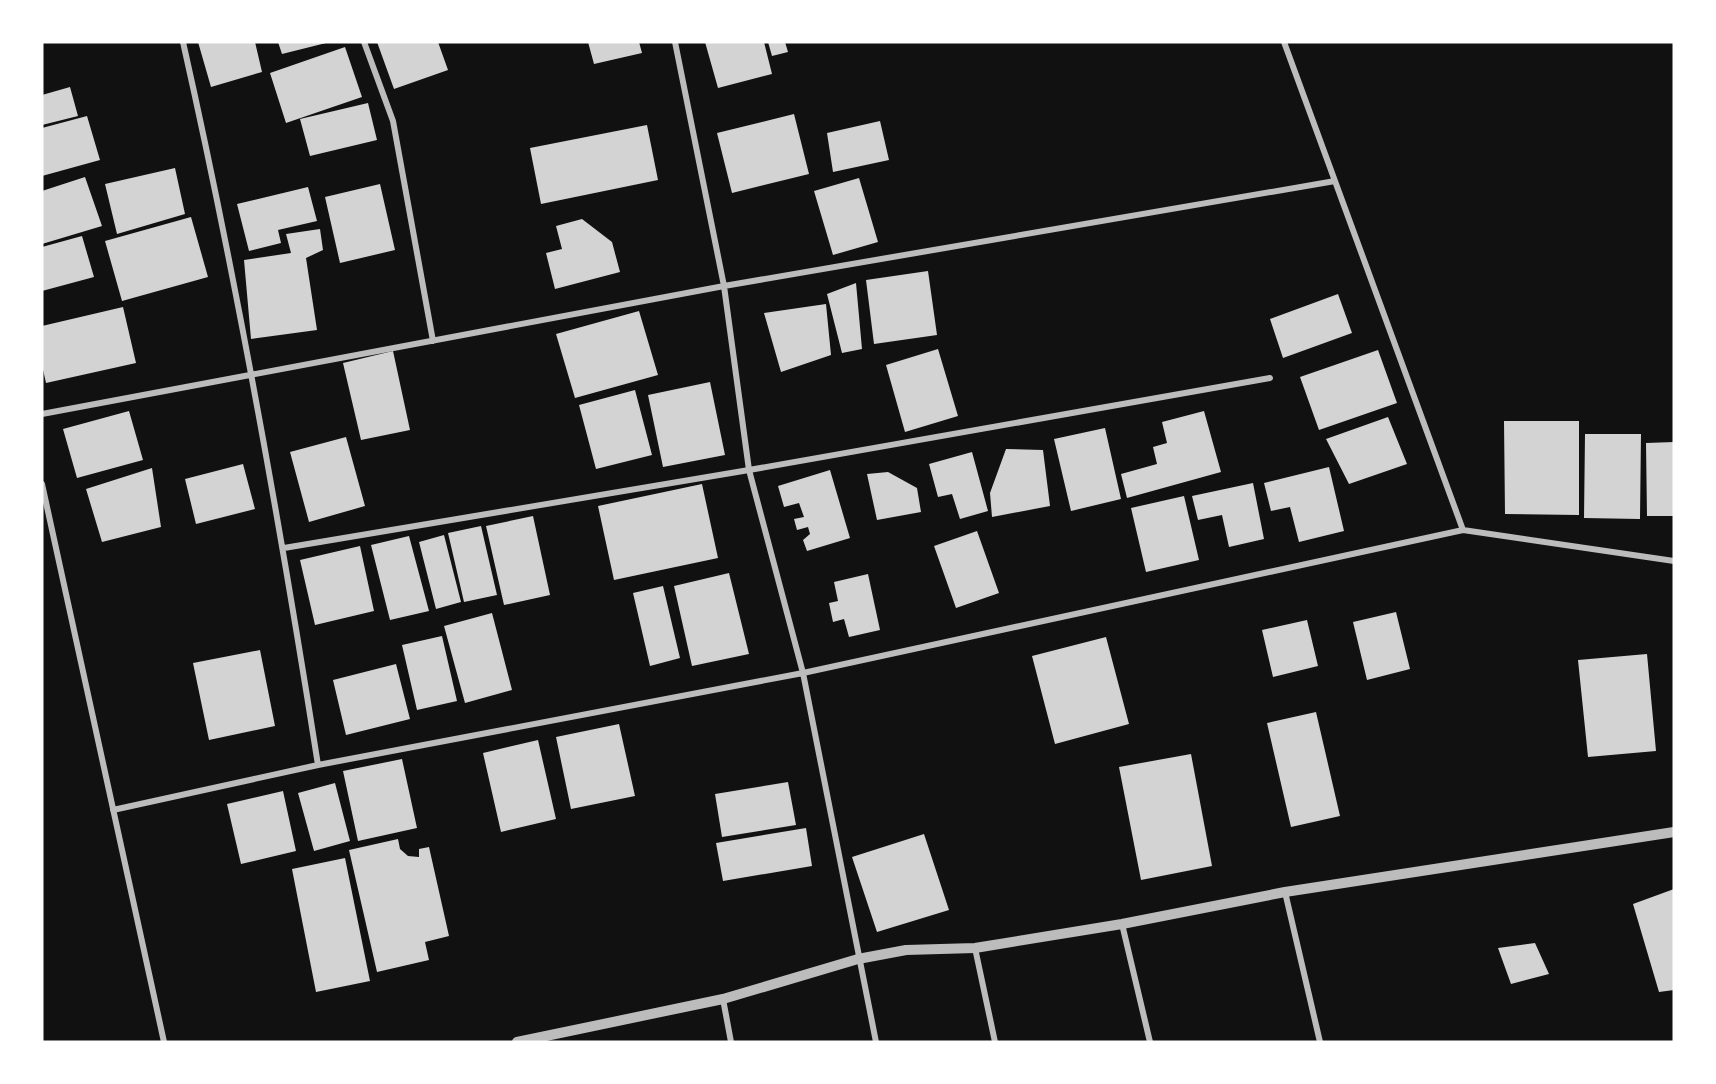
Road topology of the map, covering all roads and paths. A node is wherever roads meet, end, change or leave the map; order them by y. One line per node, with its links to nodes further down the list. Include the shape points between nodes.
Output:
1 (183, 42): 8 (street, via 224,221)
2 (364, 42): 7 (street, via 393,121)
3 (675, 42): 6 (street)
4 (1284, 42): 5 (street)
5 (1335, 181): 6 (street); 13 (street)
6 (724, 286): 7 (street); 11 (street)
7 (433, 340): 8 (street)
8 (252, 373): 10 (street); 14 (street)
9 (1270, 378): 11 (street)
10 (42, 414)
11 (749, 470): 14 (street); 16 (street)
12 (42, 485): 18 (street)
13 (1463, 530): 15 (street); 16 (street)
14 (284, 548): 17 (street)
15 (1674, 561)
16 (803, 674): 17 (street); 23 (street)
17 (318, 765): 18 (street)
18 (113, 810): 26 (street)
19 (1674, 832): 20 (street)
20 (1285, 892): 21 (street); 32 (street)
21 (1122, 924): 22 (street); 31 (street)
22 (975, 948): 23 (street, via 906,950); 30 (street)
23 (858, 958): 24 (street); 29 (street)
24 (723, 999): 25 (street); 28 (street)
25 (555, 1037): 27 (street)
26 (164, 1042)
27 (517, 1042)
28 (730, 1042)
29 (876, 1042)
30 (995, 1042)
31 (1150, 1042)
32 (1320, 1042)

